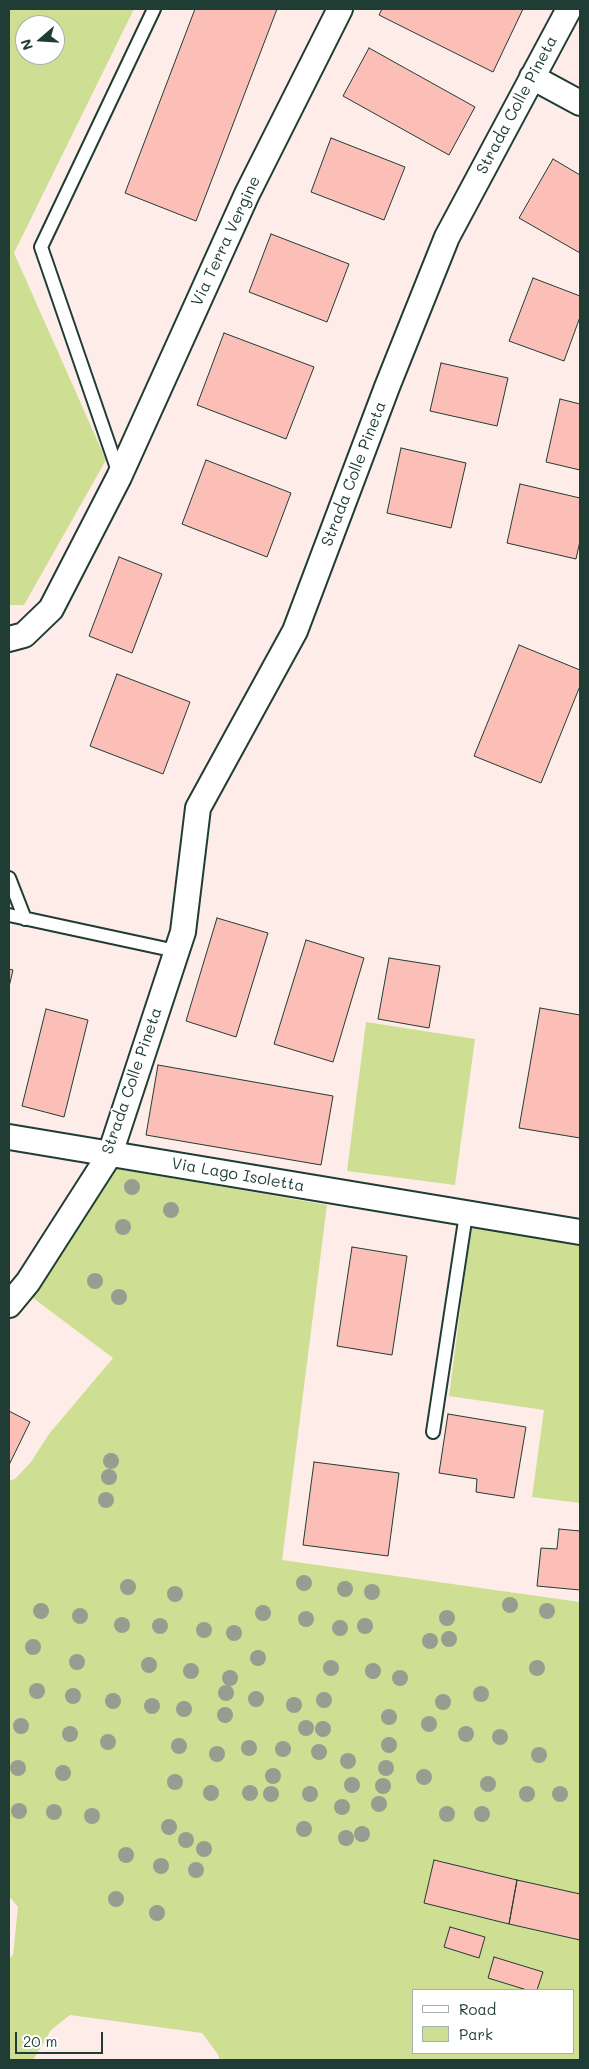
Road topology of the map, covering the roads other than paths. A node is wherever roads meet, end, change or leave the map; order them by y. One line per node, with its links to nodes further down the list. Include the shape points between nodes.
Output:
1 (154, 9): 6 (lane, via 41,247)
2 (340, 9): 6 (street, Via Terra Vergine, via 247,194)
3 (569, 9): 4 (street, Strada Colle Pineta)
4 (532, 77): 5 (street); 11 (street, Strada Colle Pineta, via 447,237 295,631 198,808 183,932)
5 (580, 103)
6 (119, 477): 7 (street, Via Terra Vergine, via 51,608 24,635)
7 (9, 639)
8 (9, 878): 10 (lane)
9 (9, 915): 10 (lane)
10 (25, 919): 11 (lane)
11 (176, 950): 13 (street, Strada Colle Pineta)
12 (9, 1138): 13 (street, Via Lago Isoletta)
13 (110, 1154): 14 (street, Via Lago Isoletta); 16 (street, Strada Colle Pineta, via 28,1282)
14 (466, 1214): 15 (street, Via Lago Isoletta); 17 (lane)
15 (580, 1232)
16 (9, 1305)
17 (433, 1432)

